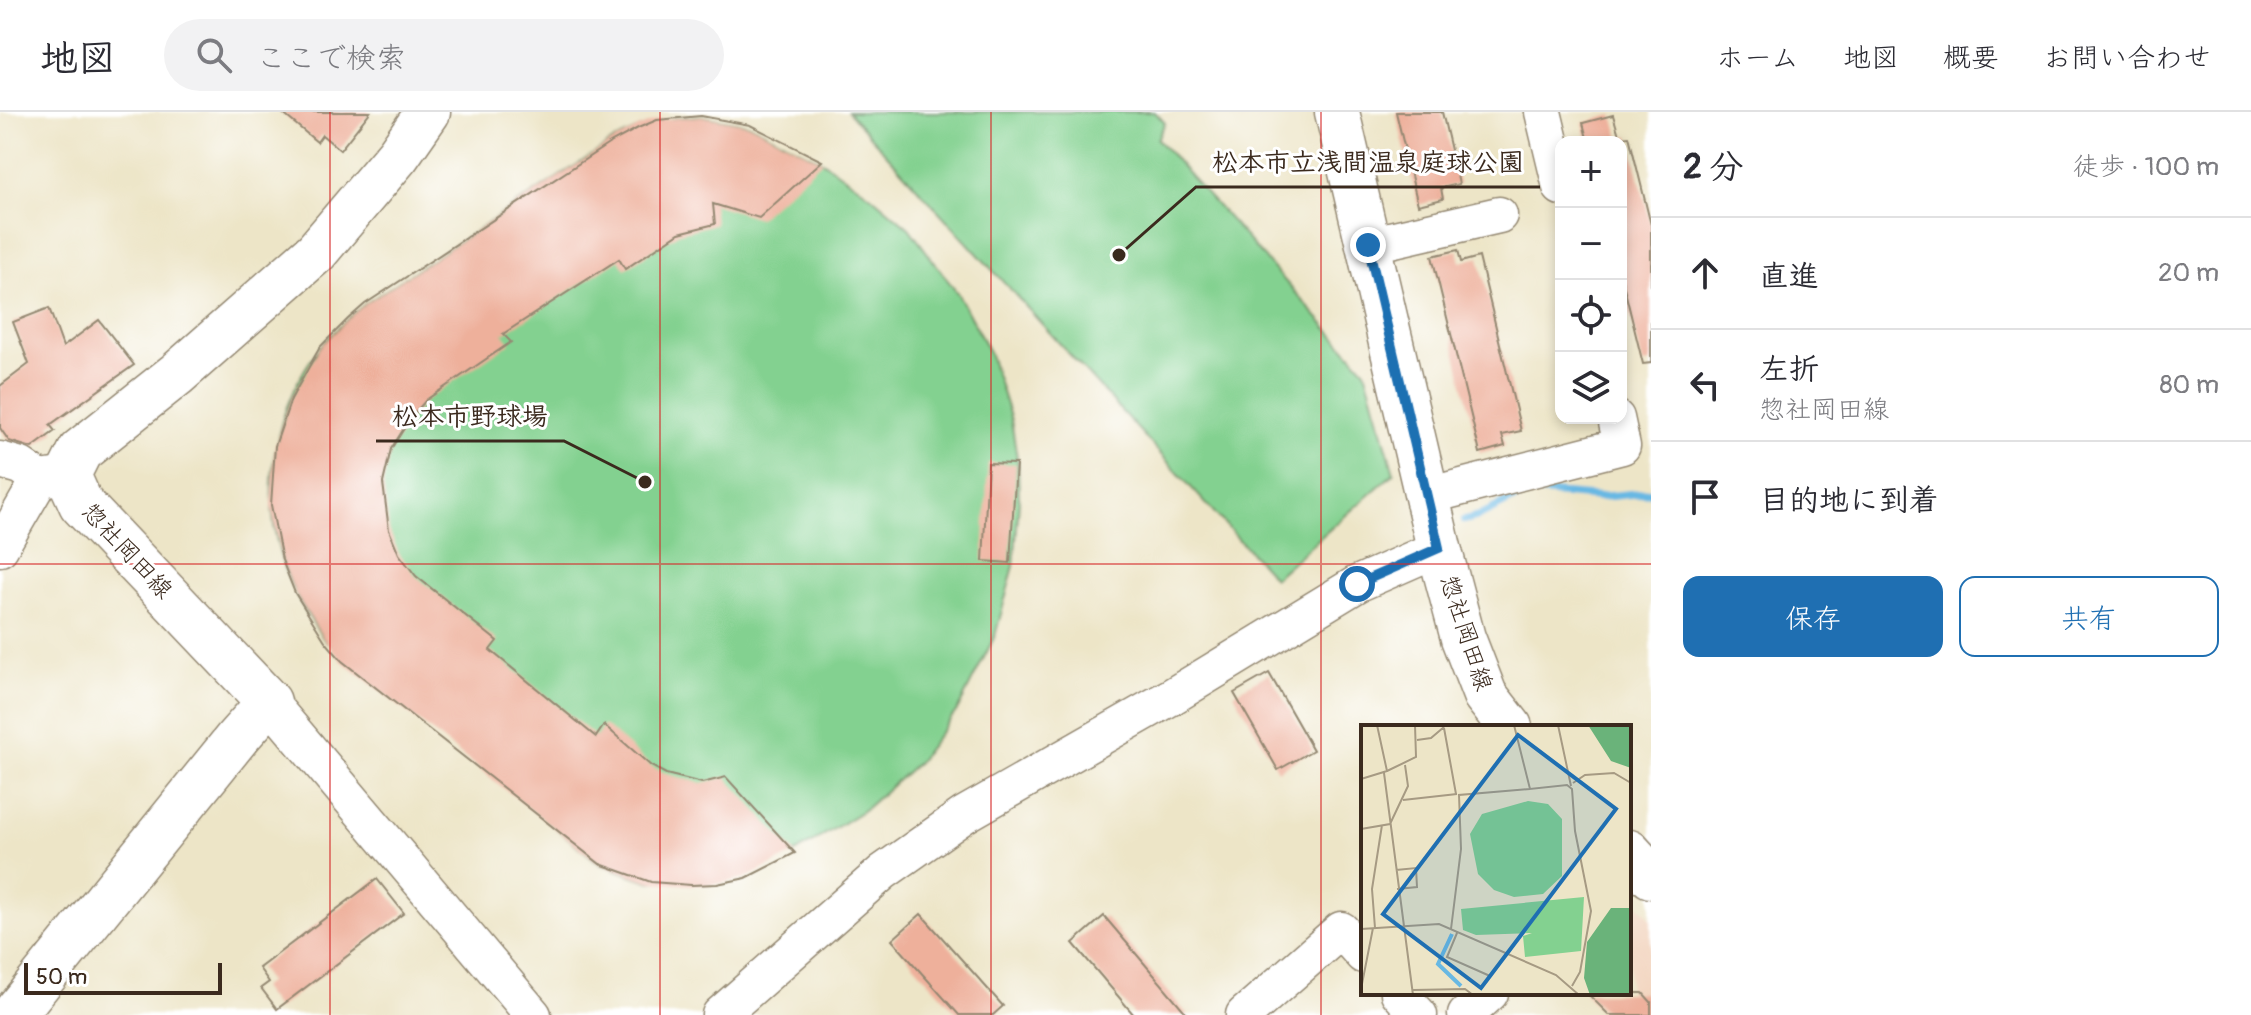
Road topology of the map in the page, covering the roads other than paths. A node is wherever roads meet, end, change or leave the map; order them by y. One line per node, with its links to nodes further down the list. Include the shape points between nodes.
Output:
1 (428, 112): 9 (main road, 惣社岡田線, via 316,252)
2 (1337, 112): 6 (main road, 惣社岡田線)
3 (1543, 112): 4 (street)
4 (1555, 162)
5 (1499, 215): 6 (street)
6 (1368, 245): 10 (main road, 惣社岡田線)
7 (1617, 424): 10 (street, via 1622,446)
8 (0, 460): 9 (street)
9 (54, 477): 11 (street); 13 (main road, 惣社岡田線)
10 (1427, 496): 12 (main road, 惣社岡田線)
11 (0, 548)
12 (1439, 548): 14 (main road, 惣社岡田線, via 1485,695); 20 (street, via 1357,584 964,815 883,872)
13 (269, 702): 18 (main road); 19 (street)
14 (1508, 725)
15 (1361, 953): 21 (street, via 1341,930)
16 (1401, 995): 22 (street)
17 (1488, 995): 23 (street)
18 (13, 1015)
19 (533, 1015)
20 (720, 1015)
21 (1244, 1015)
22 (1419, 1015)
23 (1466, 1015)

